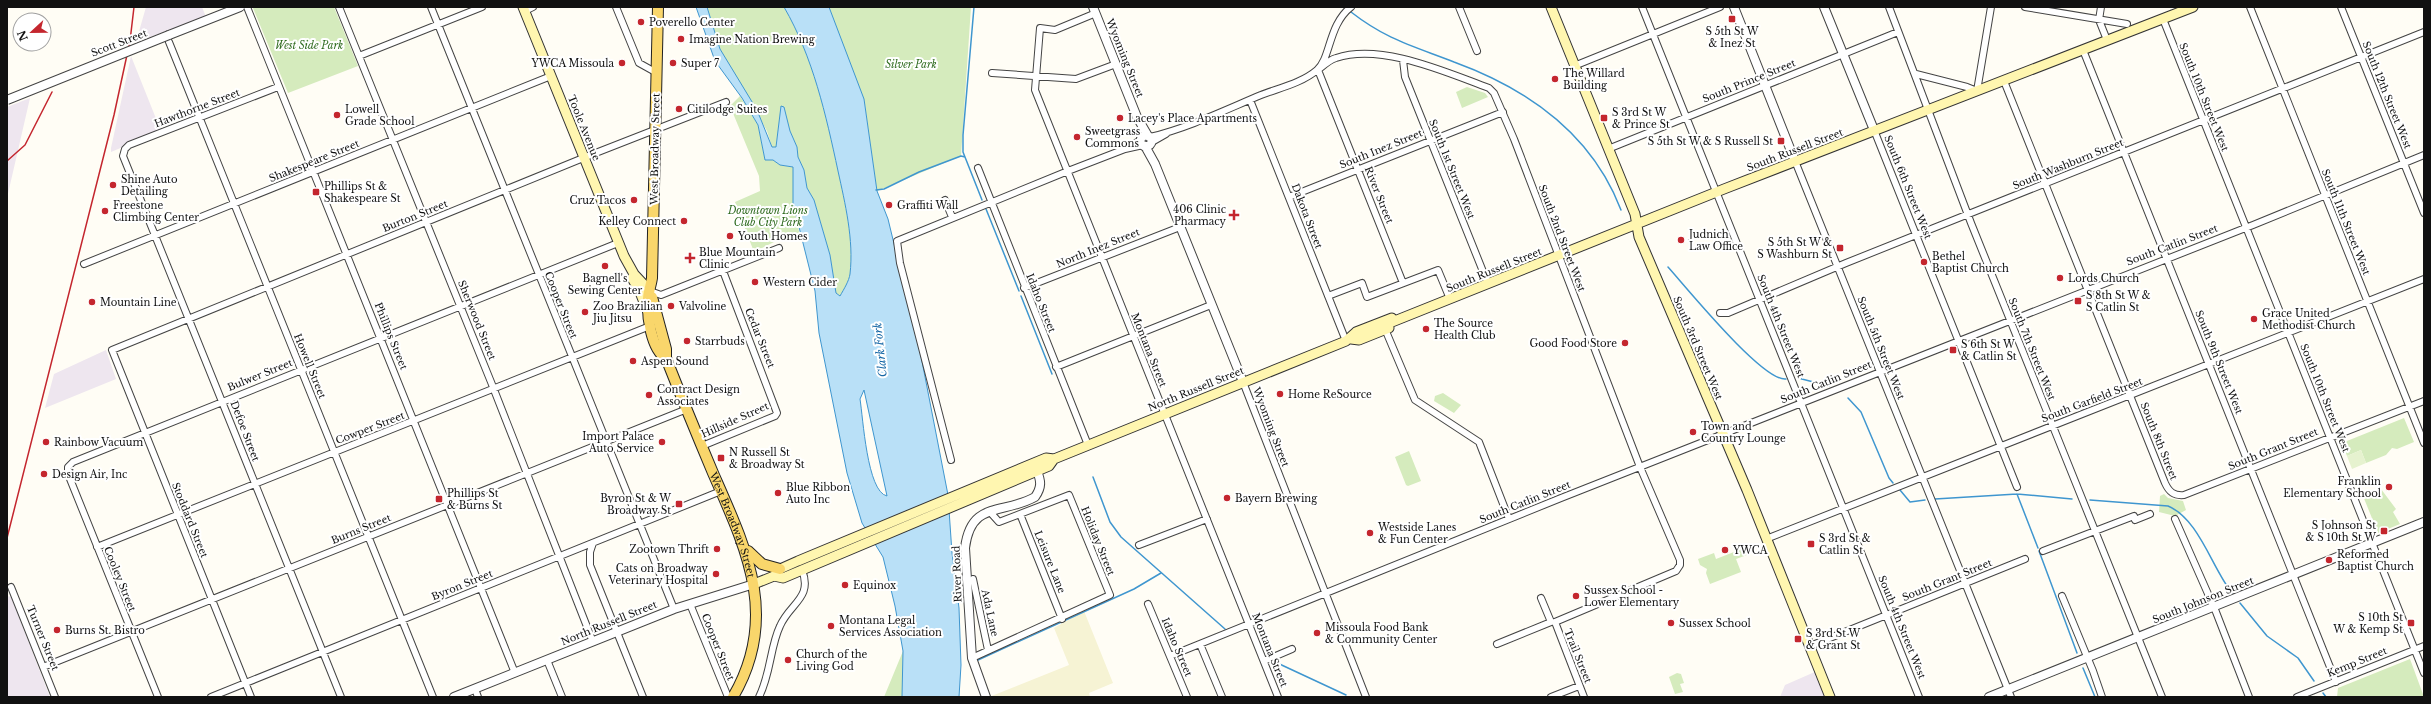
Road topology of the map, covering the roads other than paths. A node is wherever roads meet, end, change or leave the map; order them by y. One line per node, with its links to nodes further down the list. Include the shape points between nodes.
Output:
1 (240, 7): 31 (street, Scott Street)
2 (247, 7): 49 (street, Phillips Street)
3 (339, 7): 36 (street, Sherwood Street)
4 (431, 7): 26 (street, Cooper Street)
5 (482, 7): 26 (street)
6 (616, 7): 42 (street, via 639,63)
7 (658, 7): 42 (main road, West Broadway Street)
8 (1351, 7): 41 (street, via 1335,26)
9 (1459, 7): 34 (street)
10 (1551, 7): 40 (main road, South 3rd Street West)
11 (1642, 7): 30 (street, South 4th Street West)
12 (1720, 7): 30 (street)
13 (1734, 7): 48 (street, South 5th Street West)
14 (1824, 7): 35 (street, South 6th Street West)
15 (1889, 7): 28 (street, South 7th Street West)
16 (1991, 7): 51 (street)
17 (2025, 7): 25 (street)
18 (2101, 7): 25 (street)
19 (2193, 7): 24 (main road, South Russell Street)
20 (2250, 7): 50 (street, South 11th Street West)
21 (2341, 7): 37 (street, South 12th Street West)
22 (527, 8): 45 (main road, Toole Avenue)
23 (1094, 10): 39 (street, Wyoming Street); 46 (street, Montana Street, via 1055,30 1040,28)
24 (2163, 19): 32 (main road, South Russell Street); 60 (street, South 10th Street West)
25 (2099, 20): 27 (street); 32 (street)
26 (438, 24): 36 (street); 55 (street, Cooper Street)
27 (2127, 24)
28 (1898, 32): 35 (street, South Prince Street); 44 (street, South 7th Street West)
29 (2424, 32): 37 (street, South Washburn Street)
30 (1652, 34): 40 (street); 58 (street, South 4th Street West)
31 (169, 38): 52 (street, Scott Street, bridge); 59 (street, Howell Street)
32 (2107, 40): 33 (main road, South Russell Street)
33 (2083, 50): 47 (main road, South Russell Street); 68 (street, South 9th Street West)
34 (1477, 52)
35 (1843, 54): 48 (street, South Prince Street); 62 (street, South 6th Street West)
36 (359, 56): 63 (street, Sherwood Street)
37 (2361, 57): 50 (street, South Washburn Street); 72 (street, South 12th Street West)
38 (1403, 60): 41 (street, South 2nd Street West, via 1374,54 1354,54 1335,58); 57 (street, South 2nd Street West, via 1432,67 1489,88); 64 (street, South 1st Street West, via 1405,77)
39 (1116, 64): 46 (street, via 1076,79); 65 (street, Wyoming Street)
40 (1574, 66): 66 (main road, South 3rd Street West)
41 (1318, 70): 53 (street, South 2nd Street West); 74 (street, River Street)
42 (657, 72): 61 (main road, West Broadway Street)
43 (992, 73): 46 (street)
44 (1916, 74): 51 (street); 56 (street, South 7th Street West)
45 (551, 76): 55 (street, Shakespeare Street); 70 (main road, Toole Avenue)
46 (1035, 76): 76 (street, Montana Street, via 1038,101)
47 (2004, 81): 51 (main road, South Russell Street); 77 (street, South 8th Street)
48 (1766, 86): 58 (street, South Prince Street); 71 (street, South 5th Street West)
49 (278, 87): 59 (street, Hawthorne Street); 75 (street, Phillips Street)
50 (2282, 90): 60 (street, South Washburn Street); 80 (street, South 11th Street West)
51 (1977, 91): 56 (main road, South Russell Street)
52 (7, 100)
53 (1250, 100): 65 (street, South 2nd Street West); 81 (street, Dakota Street)
54 (726, 102): 61 (street, Burton Street)
55 (470, 107): 63 (street, Shakespeare Street); 78 (street, Cooper Street)
56 (1928, 109): 62 (main road, South Russell Street); 86 (street, South 7th Street West)
57 (1504, 112): 64 (street, South Inez Street); 98 (street, South 2nd Street West)
58 (1687, 117): 66 (street, South Prince Street); 79 (street, South 4th Street West)
59 (200, 118): 67 (street, Hawthorne Street, via 129,145); 83 (street, Howell Street)
60 (2203, 121): 68 (street, South Washburn Street); 91 (street, South 10th Street West)
61 (655, 130): 70 (street, Burton Street); 111 (main road, West Broadway Street)
62 (1874, 130): 71 (main road, South Russell Street); 93 (street, South 6th Street West)
63 (393, 140): 75 (street, Shakespeare Street); 88 (street, Sherwood Street)
64 (1429, 140): 74 (street, South Inez Street); 107 (street, South 1st Street West)
65 (1146, 141): 76 (street, South 2nd Street West); 89 (street, Wyoming Street)
66 (1608, 149): 90 (main road, South 3rd Street West)
67 (124, 151): 92 (street, Defoe Street, via 124,159)
68 (2123, 152): 77 (street, South Washburn Street); 100 (street, South 9th Street West)
69 (2424, 155): 72 (street, South Catlin Street)
70 (584, 159): 78 (street, Burton Street); 94 (main road, Toole Avenue)
71 (1795, 161): 79 (main road, South Russell Street); 102 (street, South 5th Street West)
72 (2404, 162): 80 (street, South Catlin Street); 85 (street, South 12th Street West)
73 (978, 168): 84 (street, Idaho Street)
74 (1358, 170): 81 (street, South Inez Street); 106 (street, River Street)
75 (313, 172): 83 (street, Shakespeare Street); 96 (street, Phillips Street)
76 (1068, 172): 84 (street, South 2nd Street West); 99 (street, Montana Street)
77 (2045, 184): 86 (street, South Washburn Street); 110 (street, South 8th Street)
78 (504, 192): 88 (street, Burton Street); 104 (street, Cooper Street)
79 (1717, 192): 90 (main road, South Russell Street); 114 (street, South 4th Street West)
80 (2325, 196): 91 (street, South Catlin Street); 115 (street, South 11th Street West)
81 (1289, 197): 112 (street, Dakota Street)
82 (944, 200): 87 (street)
83 (235, 203): 92 (street, Shakespeare Street); 108 (street, Howell Street)
84 (990, 203): 87 (street, South 2nd Street West); 109 (street, Idaho Street)
85 (2424, 213)
86 (1968, 215): 93 (street, South Washburn Street); 121 (street, South 7th Street West)
87 (952, 217): 158 (street, South 2nd Street West, via 897,241 900,263)
88 (426, 222): 96 (street, Burton Street); 117 (street, Sherwood Street)
89 (1180, 227): 99 (street, North Inez Street); 116 (street, Wyoming Street)
90 (1639, 228): 98 (main road, South Russell Street); 149 (main road, South 3rd Street West, via 1639,237)
91 (2245, 228): 100 (street, South Catlin Street); 124 (street, South 10th Street West)
92 (155, 235): 101 (street, Shakespeare Street); 120 (street, Defoe Street)
93 (1917, 235): 102 (street, South Washburn Street); 128 (street, South 6th Street West)
94 (618, 243): 97 (main road, Toole Avenue); 104 (street, Bulwer Street)
95 (779, 248): 103 (street)
96 (347, 254): 108 (street, Burton Street); 126 (street, Phillips Street)
97 (624, 256): 111 (main road, Toole Avenue, via 634,274); 122 (main road, Toole Avenue, via 642,295)
98 (1559, 256): 107 (main road, South Russell Street); 160 (street, South 2nd Street West)
99 (1102, 257): 109 (street, North Inez Street); 125 (street, Montana Street)
100 (2167, 258): 110 (street, South Catlin Street); 132 (street, South 9th Street West)
101 (84, 264)
102 (1837, 267): 114 (street, South Washburn Street); 135 (street, South 5th Street West)
103 (722, 271): 111 (street, via 661,295); 144 (street, Cedar Street)
104 (538, 275): 117 (street, Bulwer Street); 130 (street, Cooper Street)
105 (2424, 279): 115 (street, South Garfield Street)
106 (1403, 283): 112 (street, via 1368,297 1362,283); 113 (street, via 1438,270)
107 (1488, 284): 113 (main road, South Russell Street)
108 (268, 286): 120 (street, Burton Street); 134 (street, Howell Street)
109 (1024, 288): 133 (street, Idaho Street)
110 (2088, 289): 121 (street, South Catlin Street); 138 (street, South 8th Street)
111 (650, 291): 122 (main road, West Broadway Street, via 647,302); 131 (main road, West Broadway Street, via 666,349)
112 (1328, 296): 127 (street, Dakota Street)
113 (1450, 299): 119 (main road, South Russell Street)
114 (1760, 299): 118 (street, South Washburn Street, via 1728,313); 141 (street, South 4th Street West)
115 (2367, 302): 124 (street, South Garfield Street); 142 (street, South 11th Street West)
116 (1211, 305): 125 (street); 136 (street, Wyoming Street)
117 (460, 306): 126 (street, Bulwer Street); 137 (street, Sherwood Street)
118 (1720, 313)
119 (1407, 316): 123 (main road, South Russell Street); 127 (main road, South Russell Street, via 1393,318 1356,332)
120 (189, 318): 129 (street, Burton Street); 139 (street, Defoe Street)
121 (2010, 321): 128 (street, South Catlin Street); 147 (street, South 7th Street West)
122 (650, 323): 130 (street, Cowper Street); 131 (main road, West Broadway Street, via 660,353)
123 (1385, 329): 127 (main road, South Russell Street, via 1359,340); 177 (street, via 1415,400 1479,442)
124 (2288, 332): 132 (street, South Garfield Street); 150 (street, South 10th Street West)
125 (1133, 337): 133 (street); 145 (street, Montana Street)
126 (382, 338): 134 (street, Bulwer Street); 146 (street, Phillips Street)
127 (1348, 340): 136 (main road, North Russell Street)
128 (1958, 340): 135 (street, South Catlin Street); 155 (street, South 6th Street West)
129 (112, 350): 148 (street, Stoddard Street)
130 (572, 358): 137 (street, Cowper Street); 151 (street, Cooper Street)
131 (666, 358): 143 (main road, West Broadway Street)
132 (2209, 364): 138 (street, South Garfield Street); 161 (street, South 9th Street West)
133 (1056, 367): 153 (street, Idaho Street)
134 (301, 370): 139 (street, Bulwer Street); 156 (street, Howell Street)
135 (1880, 371): 141 (street, South Catlin Street); 164 (street, South 5th Street West)
136 (1243, 382): 145 (main road, North Russell Street); 202 (street, Wyoming Street)
137 (494, 390): 146 (street, Cowper Street); 163 (street, Sherwood Street)
138 (2130, 396): 147 (street, South Garfield Street); 168 (street, South 8th Street, via 2165,483)
139 (222, 401): 148 (street, Bulwer Street); 165 (street, Defoe Street)
140 (2424, 401): 142 (street, South Grant Street)
141 (1801, 403): 149 (street, South Catlin Street); 171 (street, South 4th Street West)
142 (2410, 407): 150 (street, South Grant Street); 152 (street, South 11th Street West)
143 (687, 409): 151 (street, Burns Street); 154 (main road, West Broadway Street)
144 (777, 413): 154 (street, Hillside Street)
145 (1164, 414): 153 (main road, North Russell Street); 176 (street, Montana Street)
146 (415, 422): 156 (street, Cowper Street); 170 (street, Phillips Street)
147 (2052, 426): 155 (street, South Garfield Street); 181 (street, South 7th Street West)
148 (144, 432): 159 (street, Bulwer Street, via 74,460); 175 (street, Stoddard Street)
149 (1723, 435): 160 (street, South Catlin Street); 183 (main road, South 3rd Street West)
150 (2330, 437): 161 (street, South Grant Street); 186 (street, South 10th Street West)
151 (606, 442): 163 (street, Burns Street); 180 (street, Cooper Street)
152 (2424, 444)
153 (1088, 445): 157 (main road, North Russell Street)
154 (702, 446): 167 (main road, West Broadway Street)
155 (2001, 447): 164 (street, South Garfield Street); 166 (street, South 6th Street West)
156 (335, 453): 165 (street, Cowper Street); 182 (street, Howell Street)
157 (1054, 459): 162 (main road, North Russell Street, via 1049,466); 169 (main road, North Russell Street, via 1046,458)
158 (951, 460)
159 (68, 467): 189 (street, Cooley Street, via 68,474)
160 (1640, 467): 177 (street, South Catlin Street); 213 (street, South 2nd Street West, via 1680,565 1676,571)
161 (2250, 468): 168 (street, South Grant Street, via 2184,494); 196 (street, South 9th Street West)
162 (1037, 471): 169 (main road, North Russell Street); 172 (street, River Road, via 1041,482 1040,490 1035,496)
163 (527, 473): 170 (street, Burns Street); 191 (street, Sherwood Street)
164 (1922, 476): 171 (street, South Garfield Street); 199 (street, South 5th Street West)
165 (256, 485): 175 (street, Cowper Street); 193 (street, Defoe Street)
166 (2017, 486)
167 (721, 491): 180 (street, Byron Street); 188 (main road, West Broadway Street)
168 (2173, 494)
169 (965, 497): 184 (main road, North Russell Street)
170 (448, 506): 182 (street, Burns Street); 201 (street, Phillips Street)
171 (1844, 509): 183 (street, South Garfield Street); 210 (street, South 4th Street West)
172 (990, 512): 173 (street, via 999,522); 228 (street, River Road, via 969,526 965,548)
173 (1020, 514): 211 (street, Leisure Lane); 211 (street, Holiday Street, via 1069,495 1110,595)
174 (2150, 514): 181 (street)
175 (177, 516): 189 (street, Cowper Street); 205 (street, Stoddard Street)
176 (1207, 519): 187 (street); 214 (street, Montana Street)
177 (1509, 519): 202 (street, South Catlin Street)
178 (2176, 519): 208 (street)
179 (2424, 522): 186 (street, South Johnson Street)
180 (639, 525): 185 (street, Byron Street); 209 (street, Cooper Street)
181 (2095, 532): 190 (street); 217 (street, South 7th Street West)
182 (369, 537): 193 (street, Burns Street); 212 (street, Howell Street)
183 (1766, 539): 221 (main road, South 3rd Street West)
184 (860, 541): 194 (main road, North Russell Street); 195 (main road, North Russell Street)
185 (593, 543): 191 (street, Byron Street); 216 (street, via 590,565)
186 (2373, 543): 196 (street, South Johnson Street); 224 (street, South 10th Street West)
187 (1139, 545)
188 (745, 546): 195 (main road, via 762,564); 198 (main road, West Broadway Street)
189 (97, 547): 215 (street, Cooley Street)
190 (2043, 551)
191 (559, 556): 201 (street, Byron Street); 218 (street, Sherwood Street)
192 (2025, 559): 199 (street, South Grant Street)
193 (289, 569): 205 (street, Burns Street); 226 (street, Defoe Street)
194 (802, 570): 195 (main road, North Russell Street, via 783,578); 251 (street, via 806,580 805,590 779,626 770,667)
195 (777, 572): 198 (main road, North Russell Street)
196 (2292, 574): 208 (street, South Johnson Street); 236 (street, South 9th Street West)
197 (973, 579): 225 (street, Ada Lane)
198 (754, 584): 206 (street, North Russell Street); 250 (main road, West Broadway Street, via 754,640 748,666)
199 (1965, 584): 210 (street, South Grant Street); 239 (street, South 5th Street West)
200 (11, 587): 232 (street, Turner Street)
201 (481, 588): 212 (street, Byron Street); 233 (street, Phillips Street)
202 (1326, 595): 214 (street, South Catlin Street); 256 (street, Wyoming Street)
203 (2062, 596): 229 (street)
204 (1541, 598): 213 (street, Trail Street)
205 (211, 600): 215 (street, Burns Street); 235 (street, Stoddard Street)
206 (690, 604): 209 (street, North Russell Street); 249 (street, Cooper Street)
207 (1148, 604): 227 (street, Idaho Street)
208 (2214, 607): 217 (street, South Johnson Street); 264 (street)
209 (674, 609): 216 (street, North Russell Street)
210 (1886, 615): 221 (street, South Grant Street); 260 (street, South 4th Street West)
211 (1062, 619): 225 (street)
212 (403, 620): 226 (street, Byron Street); 245 (street, Howell Street)
213 (1553, 622): 220 (street); 237 (street, Trail Street)
214 (1249, 625): 219 (street, South Catlin Street); 231 (street, Montana Street)
215 (131, 632): 232 (street, Burns Street); 241 (street, Cooley Street)
216 (617, 632): 218 (street, North Russell Street); 248 (street)
217 (2138, 638): 229 (street, South Johnson Street); 263 (street, South 7th Street West)
218 (593, 642): 230 (street, North Russell Street)
219 (1200, 644): 227 (street, South Catlin Street); 254 (street)
220 (1497, 644)
221 (1810, 646): 259 (main road, South 3rd Street West)
222 (2424, 646): 224 (street, Kemp Street)
223 (1292, 649): 231 (street)
224 (2415, 649): 234 (street, South 10th Street West); 236 (street, Kemp Street)
225 (988, 650): 228 (street)
226 (322, 653): 235 (street, Byron Street); 244 (street, Defoe Street)
227 (1170, 656): 253 (street, Idaho Street)
228 (972, 658): 252 (street, River Road)
229 (2087, 658): 239 (street, South Johnson Street); 262 (street)
230 (547, 660): 233 (street, North Russell Street); 247 (street)
231 (1264, 661): 255 (street, Montana Street)
232 (43, 667): 240 (street, Turner Street)
233 (515, 673): 238 (street, North Russell Street)
234 (2424, 673)
235 (245, 682): 242 (street, Byron Street); 243 (street, Stoddard Street)
236 (2336, 682): 265 (street, Kemp Street)
237 (1579, 686): 257 (street); 258 (street, Trail Street)
238 (476, 693): 246 (street, North Russell Street)
239 (2010, 693): 261 (street, South Johnson Street)
240 (55, 697)
241 (158, 697)
242 (211, 697)
243 (251, 697)
244 (341, 697)
245 (433, 697)
246 (454, 697)
247 (562, 697)
248 (643, 697)
249 (728, 697)
250 (733, 697)
251 (759, 697)
252 (986, 697)
253 (1187, 697)
254 (1222, 697)
255 (1278, 697)
256 (1366, 697)
257 (1551, 697)
258 (1584, 697)
259 (1830, 697)
260 (1919, 697)
261 (1990, 697)
262 (2102, 697)
263 (2162, 697)
264 (2249, 697)
265 (2297, 697)

